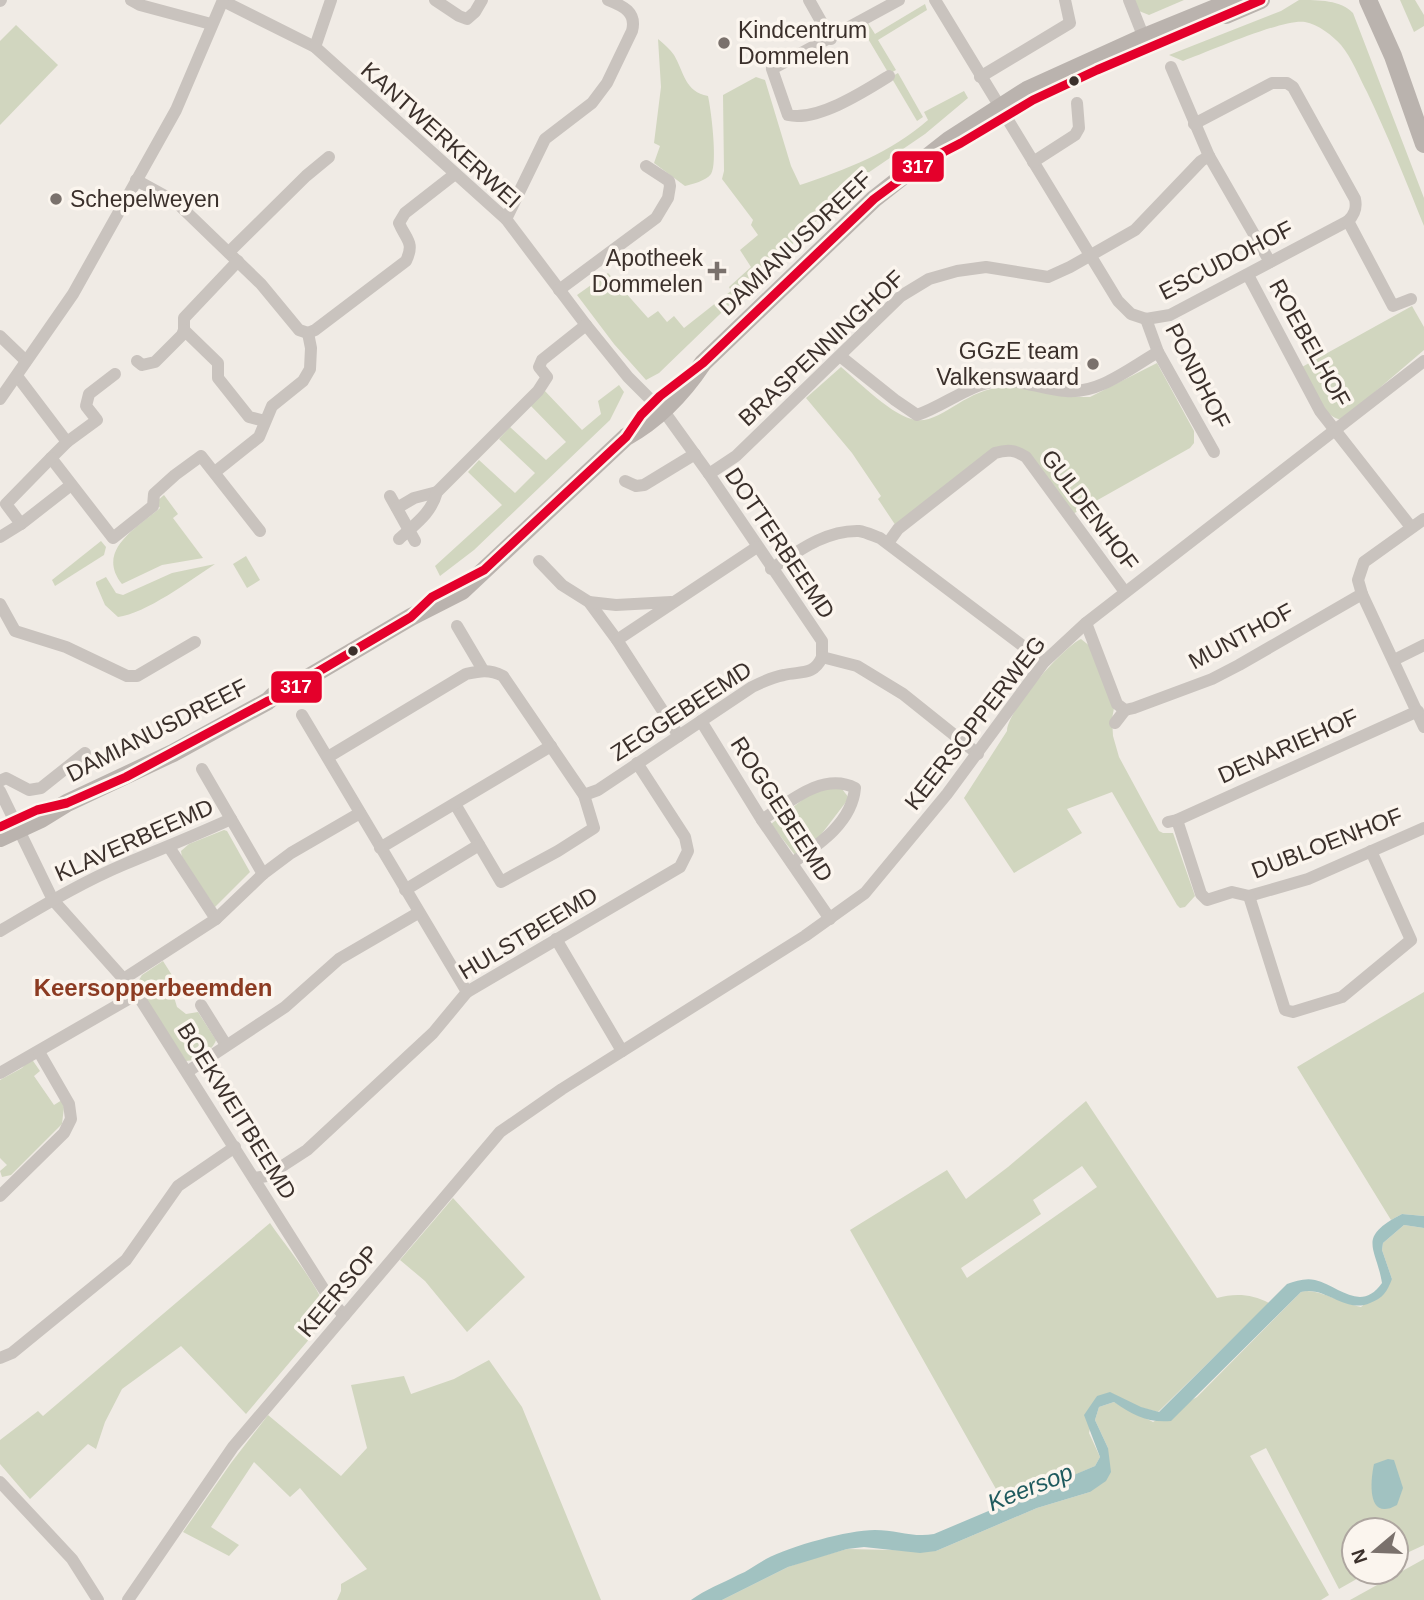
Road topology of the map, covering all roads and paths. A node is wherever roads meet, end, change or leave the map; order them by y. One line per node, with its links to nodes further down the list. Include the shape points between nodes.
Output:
1 (131, 0): 15 (street)
2 (331, 0): 18 (street)
3 (435, 0): 4 (street, via 467,19)
4 (482, 0)
5 (608, 0): 32 (street, via 625,8 635,23 593,103 545,139)
6 (809, 0): 16 (street)
7 (899, 0): 16 (street)
8 (934, 0): 21 (street, ESCUDOHOF)
9 (1065, 0): 21 (street, via 1070,23)
10 (1129, 0): 17 (street)
11 (1235, 0): 17 (street, DAMIANUSDREEF)
12 (1261, 0): 17 (street, DAMIANUSDREEF)
13 (223, 1): 15 (street); 18 (street, KANTWERKERWEI)
14 (1368, 3): 25 (street, via 1393,55)
15 (211, 24): 31 (street, via 176,110)
16 (831, 39): 20 (street, via 772,69 788,115 797,117 846,102)
17 (1146, 42): 23 (street, DAMIANUSDREEF, via 1027,90)
18 (315, 47): 30 (street, KANTWERKERWEI)
19 (1171, 67): 24 (street)
20 (889, 76)
21 (980, 77): 23 (street, ESCUDOHOF)
22 (1077, 103): 28 (street, via 1079,128 1075,135)
23 (1002, 112): 28 (street, ESCUDOHOF); 53 (street, DAMIANUSDREEF, via 949,140 874,199 703,363 683,376)
24 (1194, 124): 26 (street); 33 (street, via 1272,83 1287,83 1354,199 1354,216)
25 (1424, 144)
26 (1209, 156): 35 (street, BRASPENNINGHOF, via 1135,230); 36 (street)
27 (329, 157): 34 (street)
28 (1033, 163): 35 (street, ESCUDOHOF)
29 (646, 166): 38 (street, via 670,186 656,218)
30 (455, 174): 32 (street, KANTWERKERWEI); 43 (street, via 405,213 399,223 411,242 406,261)
31 (136, 180): 34 (street, via 176,202); 47 (street, via 74,294)
32 (506, 219): 38 (street, KANTWERKERWEI)
33 (1348, 221): 36 (street, ESCUDOHOF); 39 (street, via 1393,306)
34 (233, 256): 42 (street, via 184,318); 43 (street, via 299,330)
35 (1090, 257): 40 (street, ESCUDOHOF, via 1118,301 1131,314); 46 (street, BRASPENNINGHOF, via 1048,277 986,267 929,279 901,296)
36 (1270, 262): 37 (street, ESCUDOHOF)
37 (1248, 275): 40 (street, ESCUDOHOF, via 1170,315); 55 (street, ROEBELHOF)
38 (559, 290): 41 (street, KANTWERKERWEI)
39 (1411, 299)
40 (1146, 319): 45 (street, PONDHOF)
41 (586, 325): 53 (street, KANTWERKERWEI); 64 (street, via 542,360 540,366 547,377 538,391)
42 (184, 330): 48 (street, via 155,362 142,365); 54 (street, via 218,363 218,378 249,417)
43 (308, 333): 54 (street, via 310,369 303,381 272,406)
44 (0, 336): 47 (street)
45 (1158, 352): 46 (street, via 1090,390 1066,392 997,381 917,415); 57 (street, PONDHOF)
46 (840, 356): 61 (street, BRASPENNINGHOF, via 736,456)
47 (26, 360): 51 (street)
48 (137, 360)
49 (1424, 361): 55 (street, KEERSOPPERWEG)
50 (115, 374): 56 (street, via 89,394 86,406 97,419)
51 (17, 376): 52 (street); 56 (street)
52 (0, 399)
53 (658, 407): 58 (street, DOTTERBEEMD); 112 (street, DAMIANUSDREEF, via 639,415 626,437 462,591 304,680 290,694 268,701 150,765)
54 (265, 421): 60 (street, via 259,437)
55 (1335, 431): 69 (street, ROEBELHOF); 76 (street, KEERSOPPERWEG)
56 (67, 442): 59 (street)
57 (1214, 452)
58 (695, 454): 61 (street, DOTTERBEEMD); 62 (street, DOTTERBEEMD, via 644,485)
59 (51, 458): 63 (street); 68 (street, via 6,504)
60 (215, 472): 63 (street, via 201,456 154,494 153,506 113,538); 70 (street)
61 (709, 474): 73 (street, DOTTERBEEMD)
62 (625, 481)
63 (71, 485): 68 (street)
64 (437, 492): 66 (street); 66 (street, via 434,504 408,537)
65 (390, 496): 66 (street)
66 (397, 508)
67 (1424, 519): 69 (street)
68 (21, 524): 71 (street)
69 (1411, 527): 77 (street, via 1364,562 1358,580)
70 (260, 531)
71 (0, 537)
72 (888, 543): 75 (street, via 860,531 839,534 813,541); 76 (street, GULDENHOF, via 898,529 995,453 1017,451); 89 (street)
73 (757, 547): 75 (street, DOTTERBEEMD); 79 (street)
74 (539, 561): 78 (street, via 562,585)
75 (771, 569): 87 (street, DOTTERBEEMD, via 822,641)
76 (1125, 592): 82 (street, KEERSOPPERWEG)
77 (1362, 594): 88 (street); 91 (street, MUNTHOF, via 1230,670)
78 (589, 602): 79 (street, via 640,606); 84 (street)
79 (675, 602): 84 (street)
80 (0, 604): 81 (street)
81 (3, 619): 85 (street, via 15,631 66,647 127,676 137,677)
82 (1086, 623): 89 (street, KEERSOPPERWEG); 91 (street, via 1117,704)
83 (457, 626): 90 (street)
84 (617, 640): 97 (street)
85 (195, 642)
86 (1424, 645): 88 (street)
87 (822, 657): 94 (street, ZEGGEBEEMD, via 818,666 806,673 777,676 751,687); 100 (street, via 857,666 903,694)
88 (1394, 660): 92 (street)
89 (1044, 662): 100 (street, KEERSOPPERWEG)
90 (483, 670): 98 (street, via 503,676); 101 (street, via 466,674)
91 (1125, 710): 95 (street)
92 (1418, 710): 96 (street); 111 (street, DENARIEHOF)
93 (302, 715): 101 (street)
94 (701, 721): 97 (street, ZEGGEBEEMD); 110 (street, ROGGEBEEMD)
95 (1115, 723)
96 (1424, 727)
97 (679, 736): 102 (street, ZEGGEBEEMD)
98 (551, 746): 106 (street); 107 (street)
99 (85, 753): 104 (street, via 41,788 29,790 6,778)
100 (978, 754): 126 (street, KEERSOPPERWEG, via 865,893)
101 (328, 757): 108 (street)
102 (637, 763): 106 (street, ZEGGEBEEMD); 128 (street, HULSTBEEMD, via 685,837 688,851 680,867)
103 (202, 769): 109 (street)
104 (0, 781)
105 (0, 791): 112 (street, BOEKWEITBEEMD)
106 (584, 795): 115 (street, via 594,828 518,874 501,882)
107 (455, 804): 115 (street); 117 (street)
108 (360, 813): 117 (street); 120 (street)
109 (231, 819): 116 (street, KLAVERBEEMD); 120 (street)
110 (762, 820): 119 (street, ROGGEBEEMD); 119 (street, via 815,786 847,784 855,788 853,804 825,841)
111 (1172, 821): 122 (street, DUBLOENHOF, via 1207,900 1232,892)
112 (11, 825): 114 (street, DAMIANUSDREEF); 123 (street, BOEKWEITBEEMD)
113 (1424, 828): 118 (street, DUBLOENHOF)
114 (0, 838)
115 (479, 845): 121 (street)
116 (169, 847): 123 (street, KLAVERBEEMD); 125 (street)
117 (380, 848): 121 (street)
118 (1371, 850): 122 (street, DUBLOENHOF, via 1308,879); 122 (street, via 1411,940 1342,997 1293,1012 1285,1010)
119 (792, 863): 126 (street, ROGGEBEEMD)
120 (263, 874): 125 (street)
121 (405, 890): 124 (street)
122 (1249, 896)
123 (53, 900): 127 (street, KLAVERBEEMD); 129 (street, BOEKWEITBEEMD)
124 (418, 913): 130 (street); 133 (street, via 339,959 285,1007)
125 (216, 919): 129 (street)
126 (830, 919): 134 (street, KEERSOPPERWEG)
127 (0, 931)
128 (556, 939): 130 (street, HULSTBEEMD); 134 (street)
129 (125, 978): 131 (street, BOEKWEITBEEMD)
130 (467, 992): 139 (street, HULSTBEEMD, via 433,1033 307,1150 267,1176)
131 (137, 994): 135 (street); 136 (street, BOEKWEITBEEMD)
132 (201, 1005): 133 (street)
133 (226, 1045): 136 (street)
134 (622, 1051): 141 (street, KEERSOP, via 500,1132)
135 (39, 1052): 137 (street); 140 (street, via 69,1104 71,1119 64,1133)
136 (187, 1072): 138 (street, BOEKWEITBEEMD)
137 (0, 1073)
138 (235, 1147): 139 (street, BOEKWEITBEEMD); 142 (street, via 178,1186 126,1260)
139 (254, 1178): 141 (street, BOEKWEITBEEMD)
140 (2, 1190)
141 (344, 1316): 145 (street, KEERSOP, via 233,1447)
142 (0, 1358)
143 (0, 1482): 144 (street, via 72,1559)
144 (99, 1600)
145 (128, 1600)

